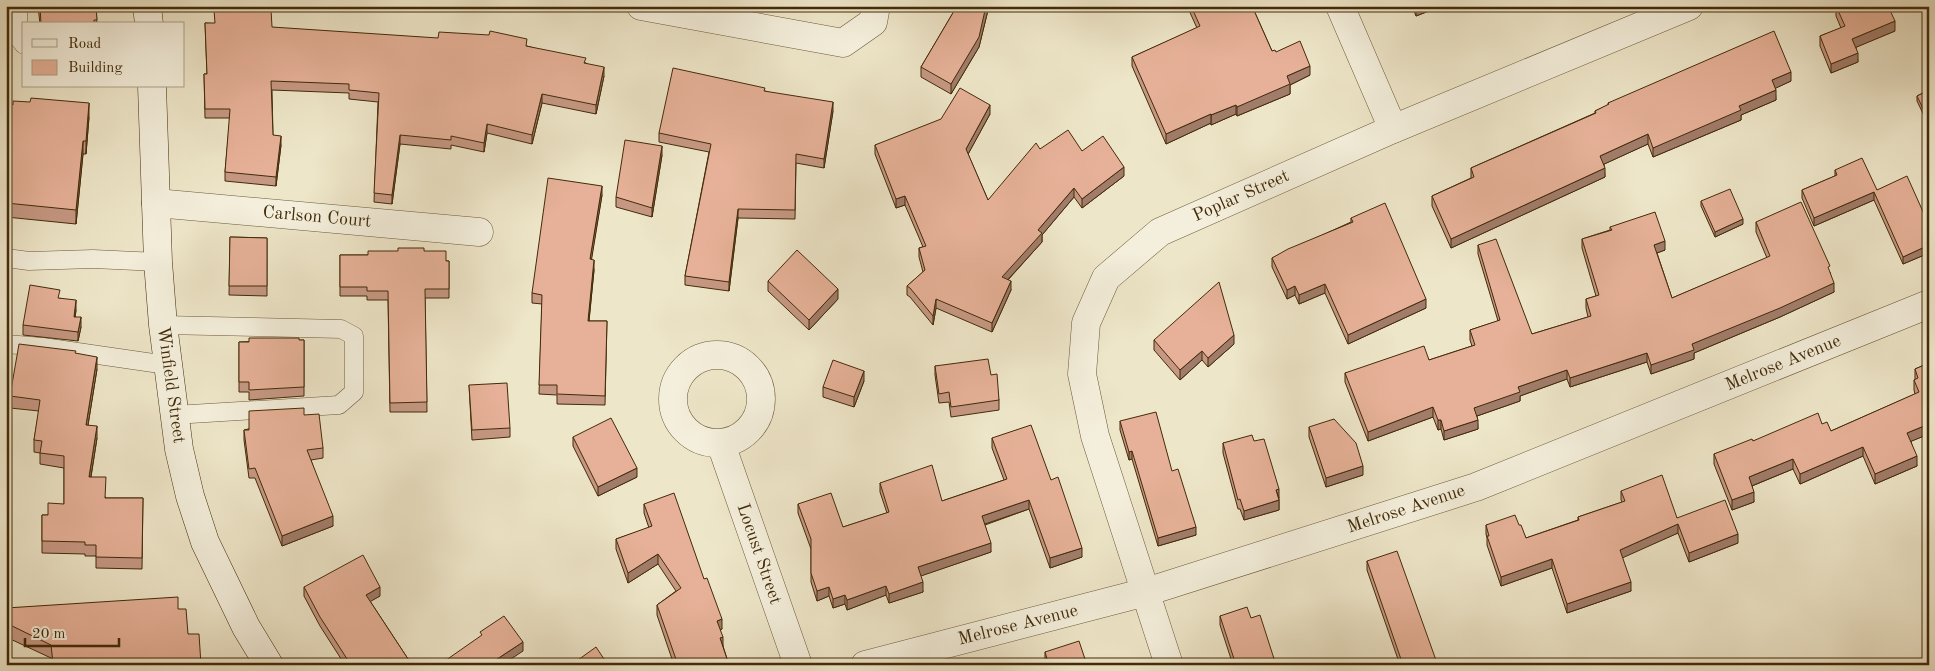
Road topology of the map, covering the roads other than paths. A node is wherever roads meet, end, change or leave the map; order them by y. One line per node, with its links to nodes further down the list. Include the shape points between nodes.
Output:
1 (18, 6): 8 (lane, via 19,39)
2 (148, 6): 7 (street)
3 (641, 6): 4 (street, via 843,43 873,22)
4 (876, 6)
5 (1340, 6): 10 (street)
6 (1689, 6): 10 (street, Poplar Street)
7 (149, 22)
8 (22, 43)
9 (152, 88): 11 (street, Winfield Street)
10 (1393, 129): 21 (street, Poplar Street, via 1160,232 1106,278 1086,323 1082,374 1094,436)
11 (156, 203): 12 (street, Carlson Court); 14 (street, Winfield Street)
12 (479, 232)
13 (6, 258): 14 (lane)
14 (158, 262): 16 (street, Winfield Street)
15 (1929, 304): 21 (street, Melrose Avenue, via 1476,487)
16 (163, 325): 18 (street, Winfield Street); 19 (lane, via 341,329 354,336 354,392 339,404)
17 (6, 344): 18 (lane)
18 (167, 365): 19 (street, Winfield Street)
19 (174, 415): 22 (street, Winfield Street, via 190,496 205,542 246,627)
20 (720, 444): 23 (street, Locust Street)
21 (1146, 592): 24 (street, Melrose Avenue); 25 (street, Poplar Street)
22 (269, 665)
23 (798, 665)
24 (865, 665)
25 (1170, 665)

